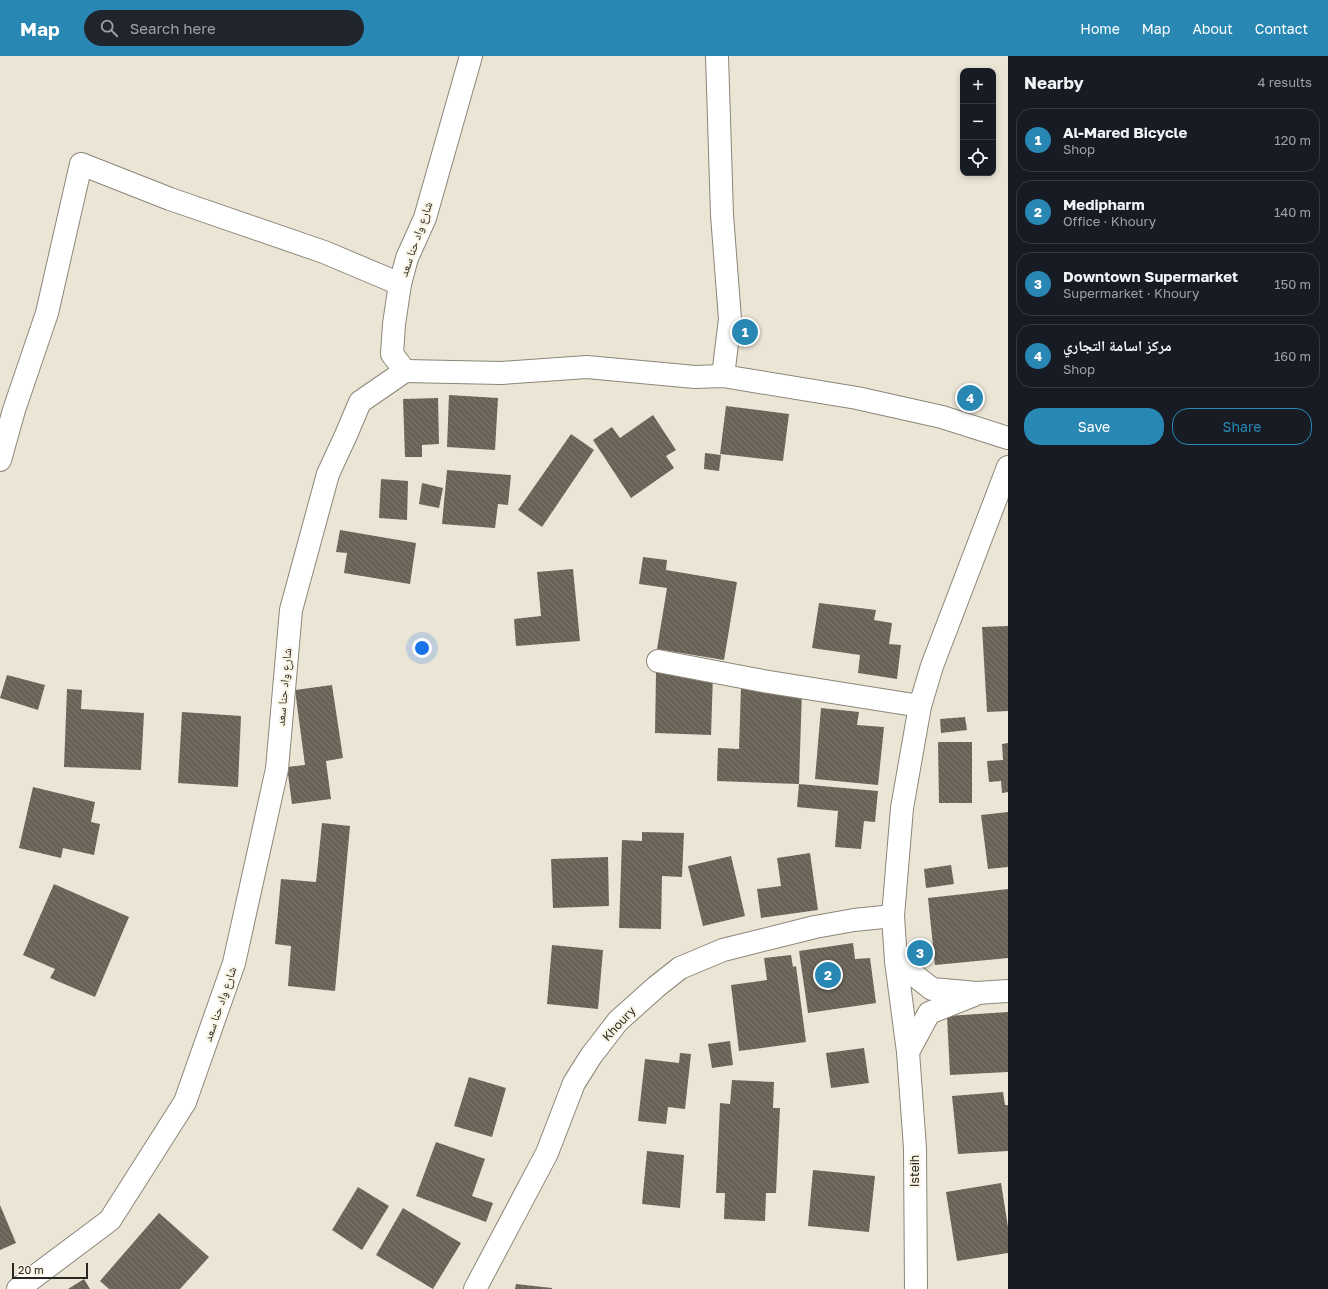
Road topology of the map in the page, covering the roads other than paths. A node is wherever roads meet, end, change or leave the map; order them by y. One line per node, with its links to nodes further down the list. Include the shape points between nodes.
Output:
1 (471, 56): 3 (street, شارع واد حنا سعد, via 425,218 407,258)
2 (717, 56): 5 (street, via 722,215 730,319)
3 (400, 284): 4 (street, شارع واد حنا سعد, via 392,354); 7 (street, via 324,252 170,199 81,164 47,313)
4 (405, 371): 5 (street, via 501,373 587,367 695,378); 16 (street, شارع واد حنا سعد, via 360,402 328,474 291,610 277,769 234,963 185,1102 110,1220)
5 (723, 376): 6 (street, via 857,398 942,417)
6 (1008, 438)
7 (0, 460)
8 (1008, 467): 10 (street, Isteih, via 932,666)
9 (658, 661): 10 (street, via 762,681)
10 (920, 706): 11 (street, Isteih, via 902,808)
11 (893, 916): 12 (street, Isteih); 17 (street, Khoury, via 815,927 723,950 680,968 656,987 618,1021 574,1083 547,1153)
12 (896, 961): 14 (street, via 932,989); 15 (street, Isteih)
13 (1008, 991): 14 (street)
14 (977, 993): 15 (street, via 929,1013)
15 (908, 1052): 18 (street, Isteih, via 915,1148)
16 (18, 1289)
17 (475, 1289)
18 (916, 1289)

